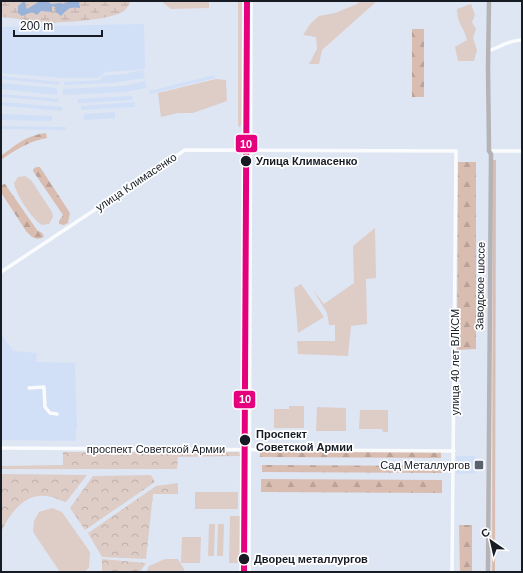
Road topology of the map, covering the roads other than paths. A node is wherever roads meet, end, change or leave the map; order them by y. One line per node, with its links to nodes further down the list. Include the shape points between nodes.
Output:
1 (251, 1): 5 (street)
2 (489, 1): 4 (main road, Заводское шоссе)
3 (522, 40): 4 (street, via 512,40)
4 (488, 52): 7 (main road, Заводское шоссе)
5 (250, 149): 6 (street, улица Климасенко); 9 (street, улица Климасенко, via 185,150); 13 (street)
6 (456, 151): 14 (street, улица 40 лет ВЛКСМ)
7 (489, 151): 8 (street); 17 (main road, Заводское шоссе, via 491,154)
8 (522, 151)
9 (1, 272)
10 (29, 388): 11 (street, via 44,387 44,407 50,413)
11 (57, 414)
12 (1, 448): 13 (street, проспект Советской Армии)
13 (250, 449): 14 (street, проспект Советской Армии); 15 (street)
14 (454, 451): 16 (street, улица 40 лет ВЛКСМ)
15 (249, 572)
16 (452, 572)
17 (488, 572)

